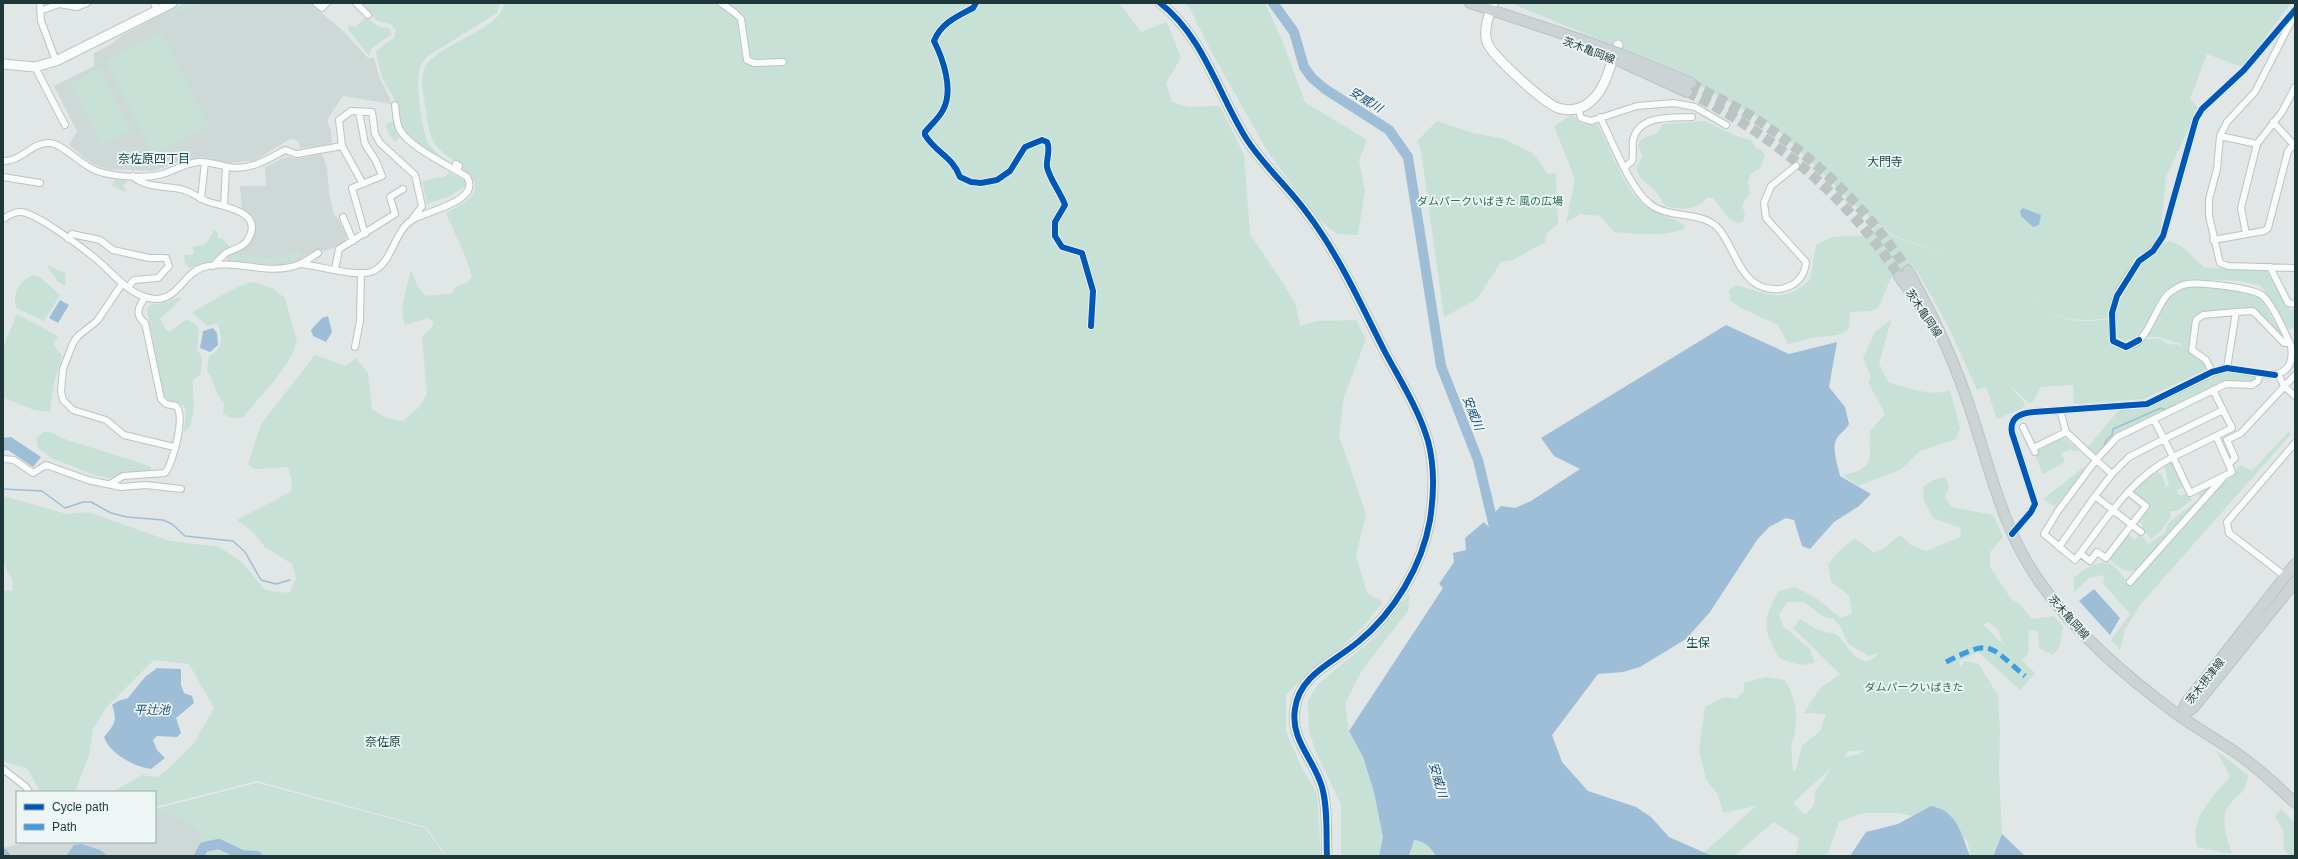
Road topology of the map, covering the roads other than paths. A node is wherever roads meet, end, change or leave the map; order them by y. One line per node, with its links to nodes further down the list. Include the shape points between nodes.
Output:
1 (40, 3): 14 (street)
2 (87, 3): 14 (street, via 77,7 59,4)
3 (172, 3): 12 (street)
4 (316, 3): 5 (street, via 322,8)
5 (327, 3)
6 (356, 3): 16 (street)
7 (721, 3): 19 (street, via 740,19 747,60 754,63)
8 (976, 3): 69 (street, via 974,8 945,24 937,32 934,40 943,64 946,100 943,110 925,135 954,163 960,177 981,183 1004,176 1025,147 1042,140 1047,142 1047,168 1055,190 1065,205 1056,222 1055,236 1062,247 1082,253 1093,291)
9 (1160, 3): 115 (street, via 1172,13 1196,42 1228,107 1254,150 1308,213 1333,251 1420,420 1430,452 1433,480 1429,524 1421,553 1403,589 1380,620 1358,642 1318,671 1303,686 1297,698 1294,722 1300,745 1313,765 1323,792)
10 (1470, 3): 11 (main road, 茨木亀岡線)
11 (1488, 6): 17 (main road, 茨木亀岡線, bridge, via 1578,42); 25 (street, via 1487,41 1495,55 1542,98 1558,108)
12 (155, 7): 18 (street)
13 (2295, 10): 70 (street, via 2244,70 2202,109 2196,119 2163,236 2153,251 2139,261 2117,296 2112,313 2114,342 2126,346 2134,344 2146,333 2166,296 2177,288 2191,284 2248,289 2258,292 2266,299)
14 (40, 11): 18 (street)
15 (2295, 14): 32 (street, via 2255,92 2227,122)
16 (368, 15)
17 (1618, 53): 23 (main road, 茨木亀岡線); 25 (street, via 1597,95 1588,104)
18 (56, 61): 21 (street)
19 (783, 62)
20 (3, 64): 21 (street)
21 (35, 66): 30 (street)
22 (2295, 87): 29 (street, via 2282,112)
23 (1689, 88)
24 (395, 105): 50 (street, via 399,128 404,135 439,161 457,168 470,182 466,195)
25 (1578, 108): 27 (street, via 1581,118 1585,121)
26 (359, 112): 35 (street, via 351,111 339,120); 44 (street, via 364,144 376,161 382,176); 50 (street, via 372,112 380,144 415,175 422,206)
27 (1600, 117): 31 (street, via 1637,106 1678,103 1695,107); 40 (street)
28 (1692, 117): 40 (street, via 1654,120 1643,124 1634,137 1632,161)
29 (2273, 122): 33 (street); 34 (street)
30 (65, 125)
31 (1726, 125)
32 (2220, 136): 34 (street); 54 (street, via 2217,169 2209,199)
33 (2294, 143): 52 (street, via 2288,151 2268,228)
34 (2257, 144): 52 (street, via 2241,208)
35 (342, 146): 39 (street, via 297,154 285,150 255,165 241,168); 44 (street)
36 (3, 162): 41 (street, via 18,158 40,144 50,143 62,147 78,161 98,171)
37 (205, 162): 39 (street); 41 (street, via 190,163 162,174); 46 (street)
38 (1796, 166): 40 (street, via 1771,186 1764,203 1766,218 1806,262 1806,272 1799,281 1785,288 1772,289 1761,287 1750,279 1716,226 1702,219 1666,213 1650,204 1637,190)
39 (226, 167): 47 (street)
40 (1625, 167)
41 (133, 176): 46 (street, via 141,183 178,188)
42 (3, 177): 43 (street)
43 (40, 183)
44 (363, 184): 51 (street, via 352,188)
45 (404, 189): 51 (street, via 390,197 395,214)
46 (200, 199): 47 (street)
47 (224, 206): 58 (street, via 244,214 250,223 250,234 244,244 226,253)
48 (343, 217): 55 (street)
49 (3, 219): 53 (street, via 14,213 24,212 35,216)
50 (409, 222): 62 (street, via 398,234 382,265 372,271)
51 (365, 234): 55 (street)
52 (2246, 234): 54 (street)
53 (68, 239): 64 (street, via 96,259); 65 (street, via 72,234 100,240 113,250 168,260 169,266 158,278 134,280)
54 (2213, 240): 59 (street, via 2218,260 2223,265)
55 (353, 241): 61 (street, via 339,250)
56 (318, 253): 57 (street)
57 (302, 264): 58 (street, via 274,268); 61 (street)
58 (213, 266): 66 (street, via 203,267 194,272 169,296 158,299)
59 (2270, 267): 60 (street); 67 (street, via 2288,303)
60 (2295, 268)
61 (335, 269): 62 (street)
62 (361, 273): 71 (street, via 360,321)
63 (1903, 273): 104 (main road, 茨木亀岡線, via 1949,352 1969,406 1996,495)
64 (122, 284): 65 (street); 88 (street, via 97,321 83,331 73,343 63,370 63,400 73,410 106,420 124,435)
65 (128, 287): 66 (street)
66 (144, 297): 88 (street, via 138,308 138,315 145,323 161,399 166,404 176,406 179,411 179,436)
67 (2295, 304)
68 (2236, 312): 70 (street, via 2253,311 2284,343); 72 (street); 73 (street, via 2203,315 2196,320 2192,350 2206,360)
69 (1091, 326)
70 (2290, 343): 76 (street, via 2294,363 2289,372)
71 (355, 346)
72 (2227, 368): 73 (street); 74 (street)
73 (2212, 372): 80 (street, via 2147,404)
74 (2260, 374): 76 (street); 78 (street, via 2258,381 2252,385 2229,383)
75 (2295, 375): 77 (street)
76 (2279, 376): 77 (street)
77 (2284, 386): 79 (street); 92 (street, via 2241,433 2227,440 2235,458)
78 (2213, 390): 81 (street); 82 (street)
79 (2295, 396)
80 (2060, 410): 84 (street); 104 (street, via 2022,413 2012,423 2012,433 2035,504)
81 (2223, 410): 85 (street, via 2232,428); 86 (street)
82 (2154, 420): 86 (street); 91 (street, via 2116,438)
83 (2023, 428): 84 (street, via 2034,450)
84 (2066, 432): 91 (street)
85 (2216, 436): 89 (street); 92 (street)
86 (2164, 439): 89 (street); 93 (street, via 2129,457)
87 (2295, 443): 108 (street, via 2228,522 2230,533)
88 (174, 447): 95 (street, via 165,473 124,476)
89 (2173, 457): 97 (street); 98 (street, via 2160,463)
90 (3, 459): 95 (street, via 14,460 32,473 46,465 88,480)
91 (2096, 460): 93 (street); 105 (street, via 2044,534)
92 (2229, 464): 94 (street, via 2232,472)
93 (2112, 474): 100 (street)
94 (2224, 476): 97 (street, via 2190,493); 109 (street)
95 (110, 484): 96 (street, via 121,487 146,485)
96 (181, 488)
97 (2188, 488): 99 (street)
98 (2128, 492): 101 (street); 102 (street, via 2146,506)
99 (2182, 492)
100 (2095, 496): 101 (street); 105 (street)
101 (2113, 510): 102 (street); 106 (street)
102 (2131, 524): 103 (street); 106 (street, via 2106,558 2097,552 2090,561)
103 (2141, 532)
104 (2012, 534): 111 (main road, 茨木亀岡線, via 2039,581 2068,617 2115,664)
105 (2059, 547): 106 (street, via 2076,560)
106 (2080, 554)
107 (2295, 564): 108 (main road, 茨木摂津線)
108 (2285, 576): 110 (street); 111 (main road, 茨木摂津線, via 2186,703)
109 (2133, 581)
110 (2295, 583): 111 (main road, 茨木摂津線, via 2194,707)
111 (2181, 716): 114 (main road, 茨木亀岡線, via 2247,761)
112 (3, 769): 113 (street)
113 (28, 791)
114 (2295, 803)
115 (1327, 856)

